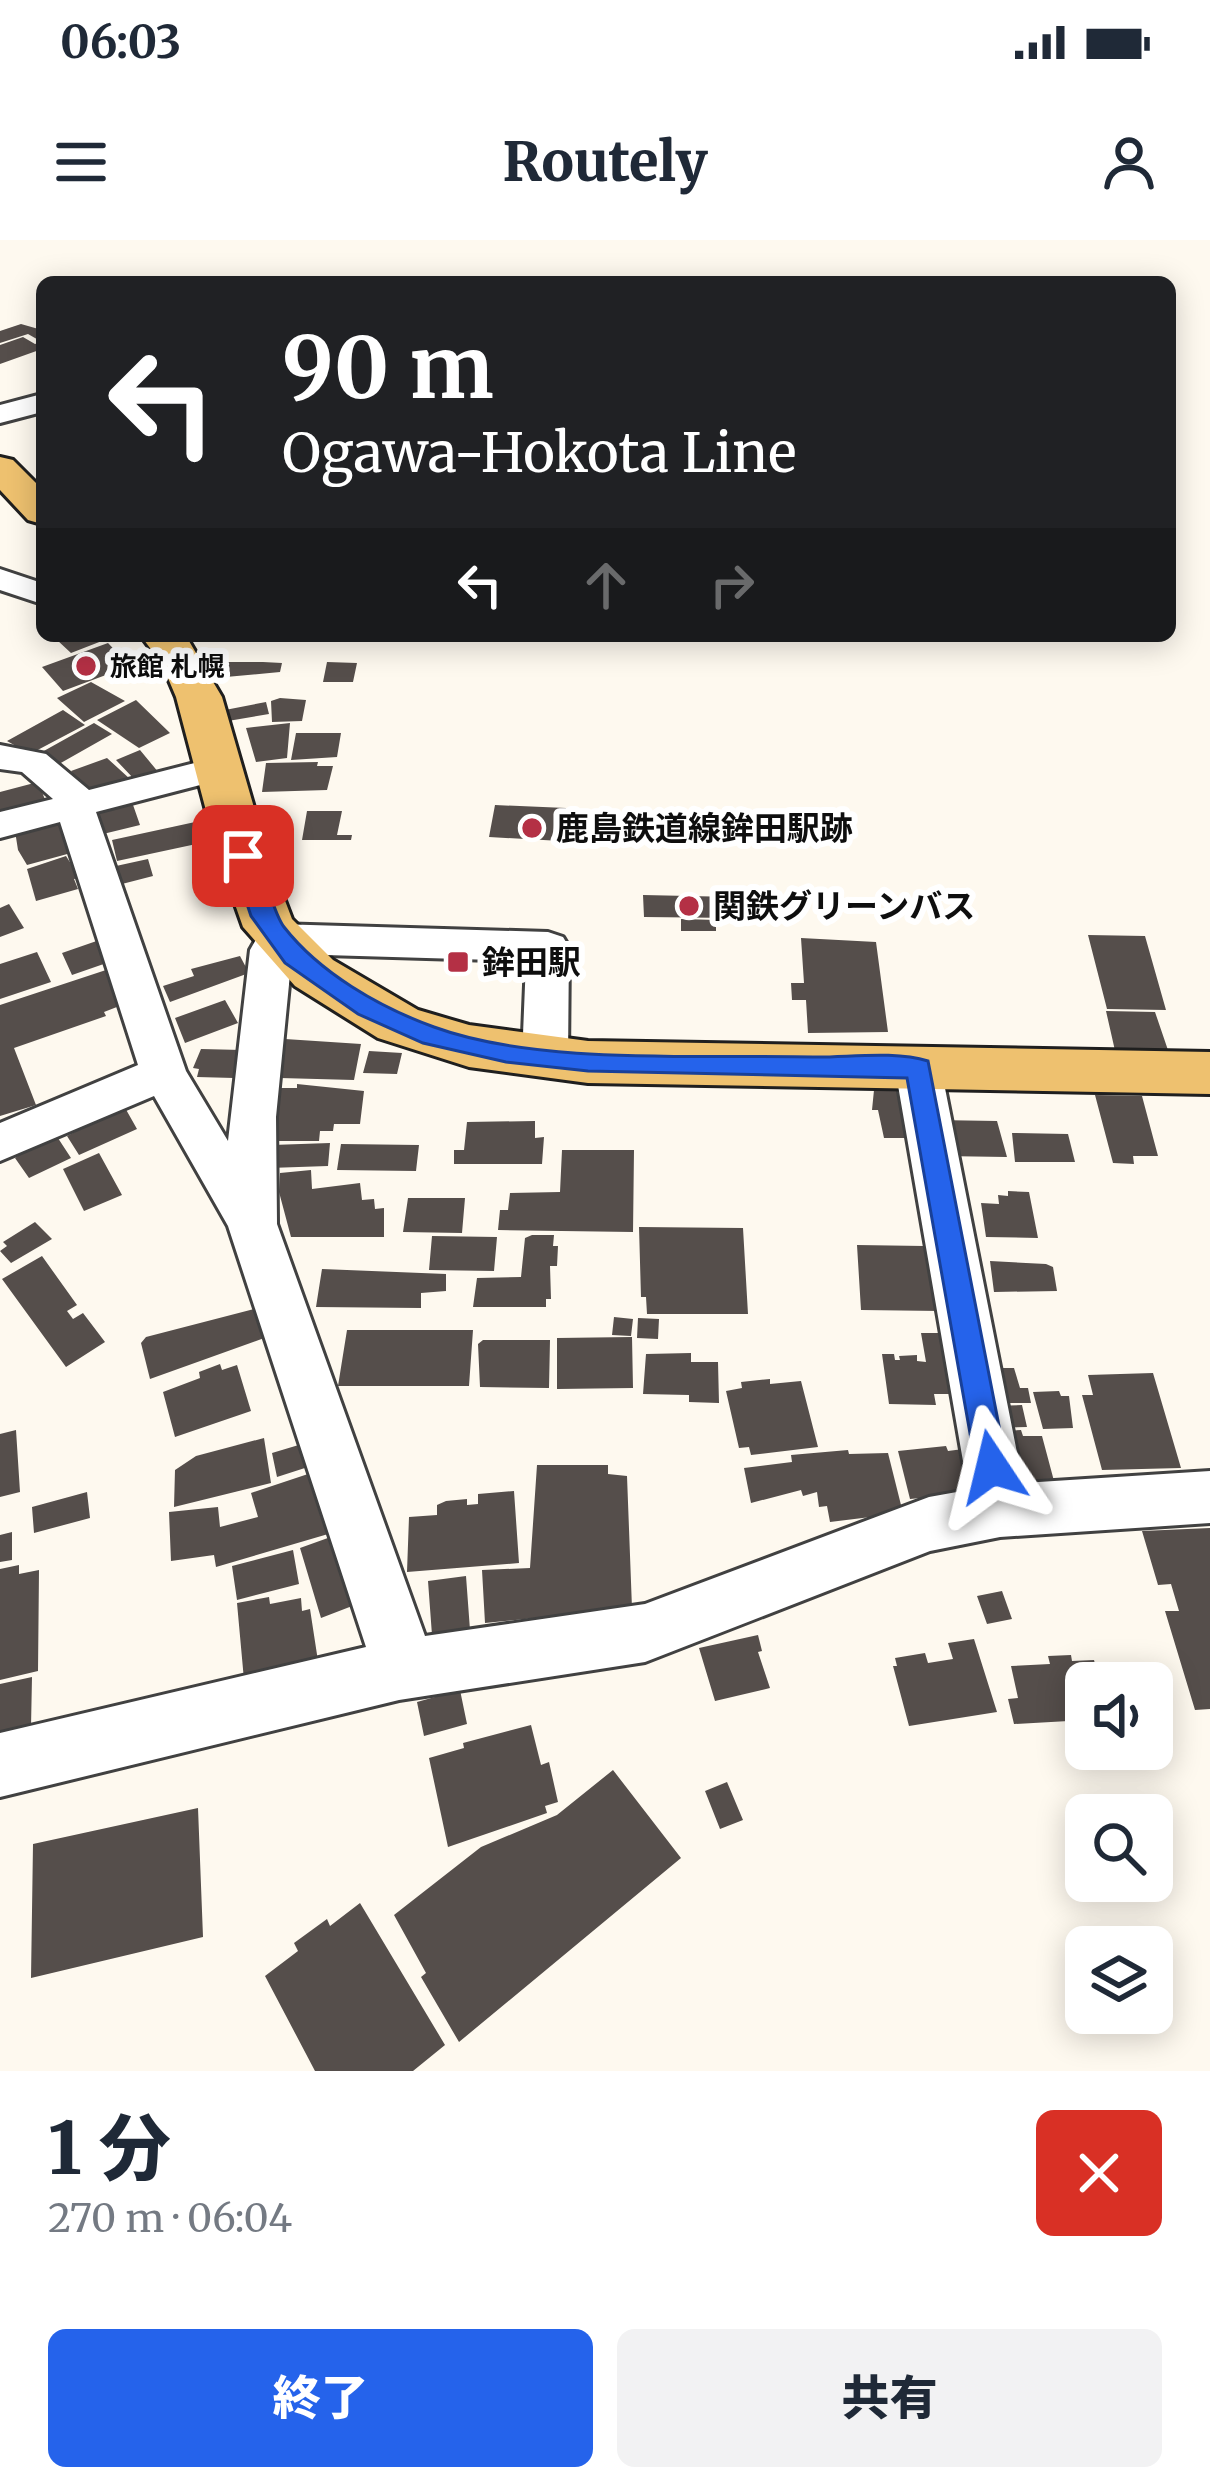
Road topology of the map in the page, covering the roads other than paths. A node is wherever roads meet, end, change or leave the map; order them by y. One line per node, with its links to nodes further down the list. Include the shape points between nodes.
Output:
1 (36, 405): 2 (street)
2 (0, 414)
3 (0, 468): 4 (main road)
4 (36, 506)
5 (0, 579): 6 (street)
6 (36, 592)
7 (168, 642): 9 (main road, via 200,697)
8 (0, 757): 10 (street, via 47,769)
9 (218, 769): 10 (street); 12 (main road, via 262,916)
10 (75, 803): 11 (street); 16 (street)
11 (0, 825)
12 (277, 938): 13 (main road, via 314,973 398,1024); 13 (street, via 548,947); 18 (street, via 252,1117)
13 (545, 1058): 14 (main road)
14 (918, 1068): 15 (main road); 20 (street)
15 (1210, 1072)
16 (164, 1073): 17 (street); 18 (street)
17 (0, 1143)
18 (253, 1224): 21 (street, via 394,1631)
19 (1210, 1497): 20 (street)
20 (1000, 1511): 21 (street, via 929,1524 645,1633)
21 (399, 1670): 22 (street)
22 (0, 1765)

